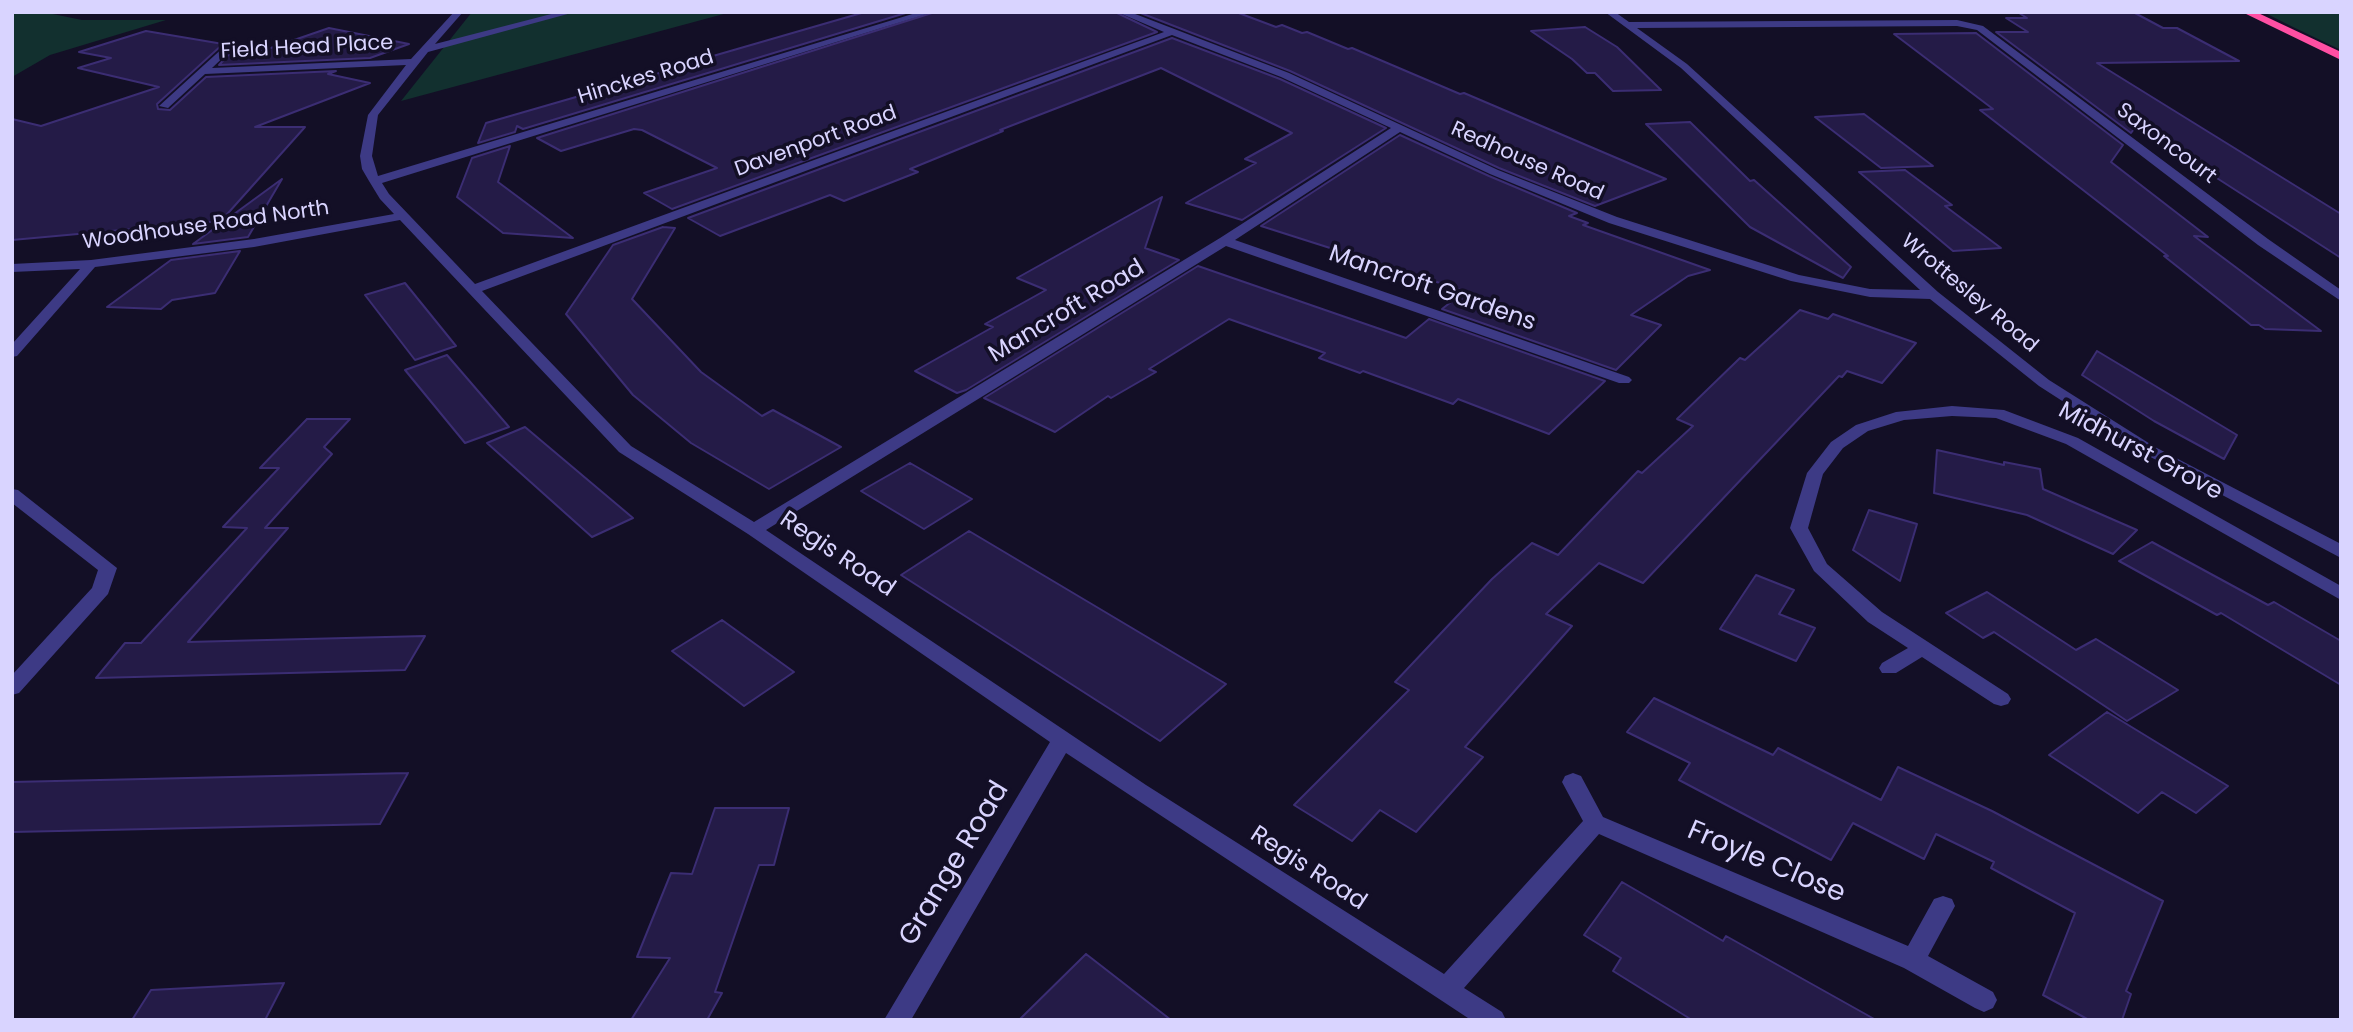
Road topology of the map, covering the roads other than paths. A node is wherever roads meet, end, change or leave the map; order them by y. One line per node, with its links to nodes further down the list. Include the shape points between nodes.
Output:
1 (458, 12): 12 (street, Regis Road)
2 (571, 12): 12 (street)
3 (929, 12): 18 (street, Hinckes Road)
4 (1121, 12): 10 (street, Redhouse Road)
5 (1609, 12): 9 (street, Wrottesley Road)
6 (1952, 12): 8 (street, Saxoncourt)
7 (2247, 12): 13 (highway)
8 (1967, 24): 9 (street); 25 (street, Saxoncourt, via 1980,28)
9 (1630, 25): 24 (street, Wrottesley Road, via 1684,66)
10 (1174, 31): 17 (street, Redhouse Road); 23 (street, Davenport Road)
11 (229, 47): 15 (street, Field Head Place)
12 (424, 50): 14 (street, Regis Road)
13 (2341, 57)
14 (414, 62): 15 (street, Field Head Place); 18 (street, Regis Road, via 373,115 366,156)
15 (202, 71): 16 (street, Field Head Place)
16 (164, 106)
17 (1401, 127): 20 (street, Mancroft Road); 24 (street, Redhouse Road, via 1565,203 1685,244 1835,287)
18 (374, 181): 19 (street, Regis Road)
19 (404, 216): 21 (street, Woodhouse Road North, via 267,241); 23 (street, Regis Road)
20 (1225, 242): 27 (street, Mancroft Gardens); 29 (street, Mancroft Road)
21 (91, 264): 22 (street, Woodhouse Road North); 26 (street)
22 (12, 268)
23 (472, 290): 29 (street, Regis Road, via 625,449)
24 (1933, 295): 30 (street, Wrottesley Road, via 2044,383 2101,420)
25 (2341, 297)
26 (12, 353)
27 (1623, 380)
28 (12, 494): 34 (street, via 108,568 100,590)
29 (754, 530): 36 (street, Regis Road)
30 (2341, 552)
31 (2341, 594): 32 (street, Midhurst Grove, via 2072,441 1998,413 1902,415 1863,428 1837,445 1815,473 1799,528 1820,568 1875,617)
32 (1923, 648): 33 (street); 35 (street, Midhurst Grove)
33 (1889, 668)
34 (12, 688)
35 (2001, 699)
36 (1063, 739): 41 (street, Regis Road); 43 (street, Grange Road)
37 (1573, 782): 38 (street)
38 (1595, 823): 40 (street, Froyle Close); 41 (street)
39 (1943, 906): 40 (street)
40 (1913, 960): 42 (street, Froyle Close)
41 (1447, 989): 44 (street, Regis Road)
42 (1984, 1000)
43 (897, 1020)
44 (1493, 1020)

